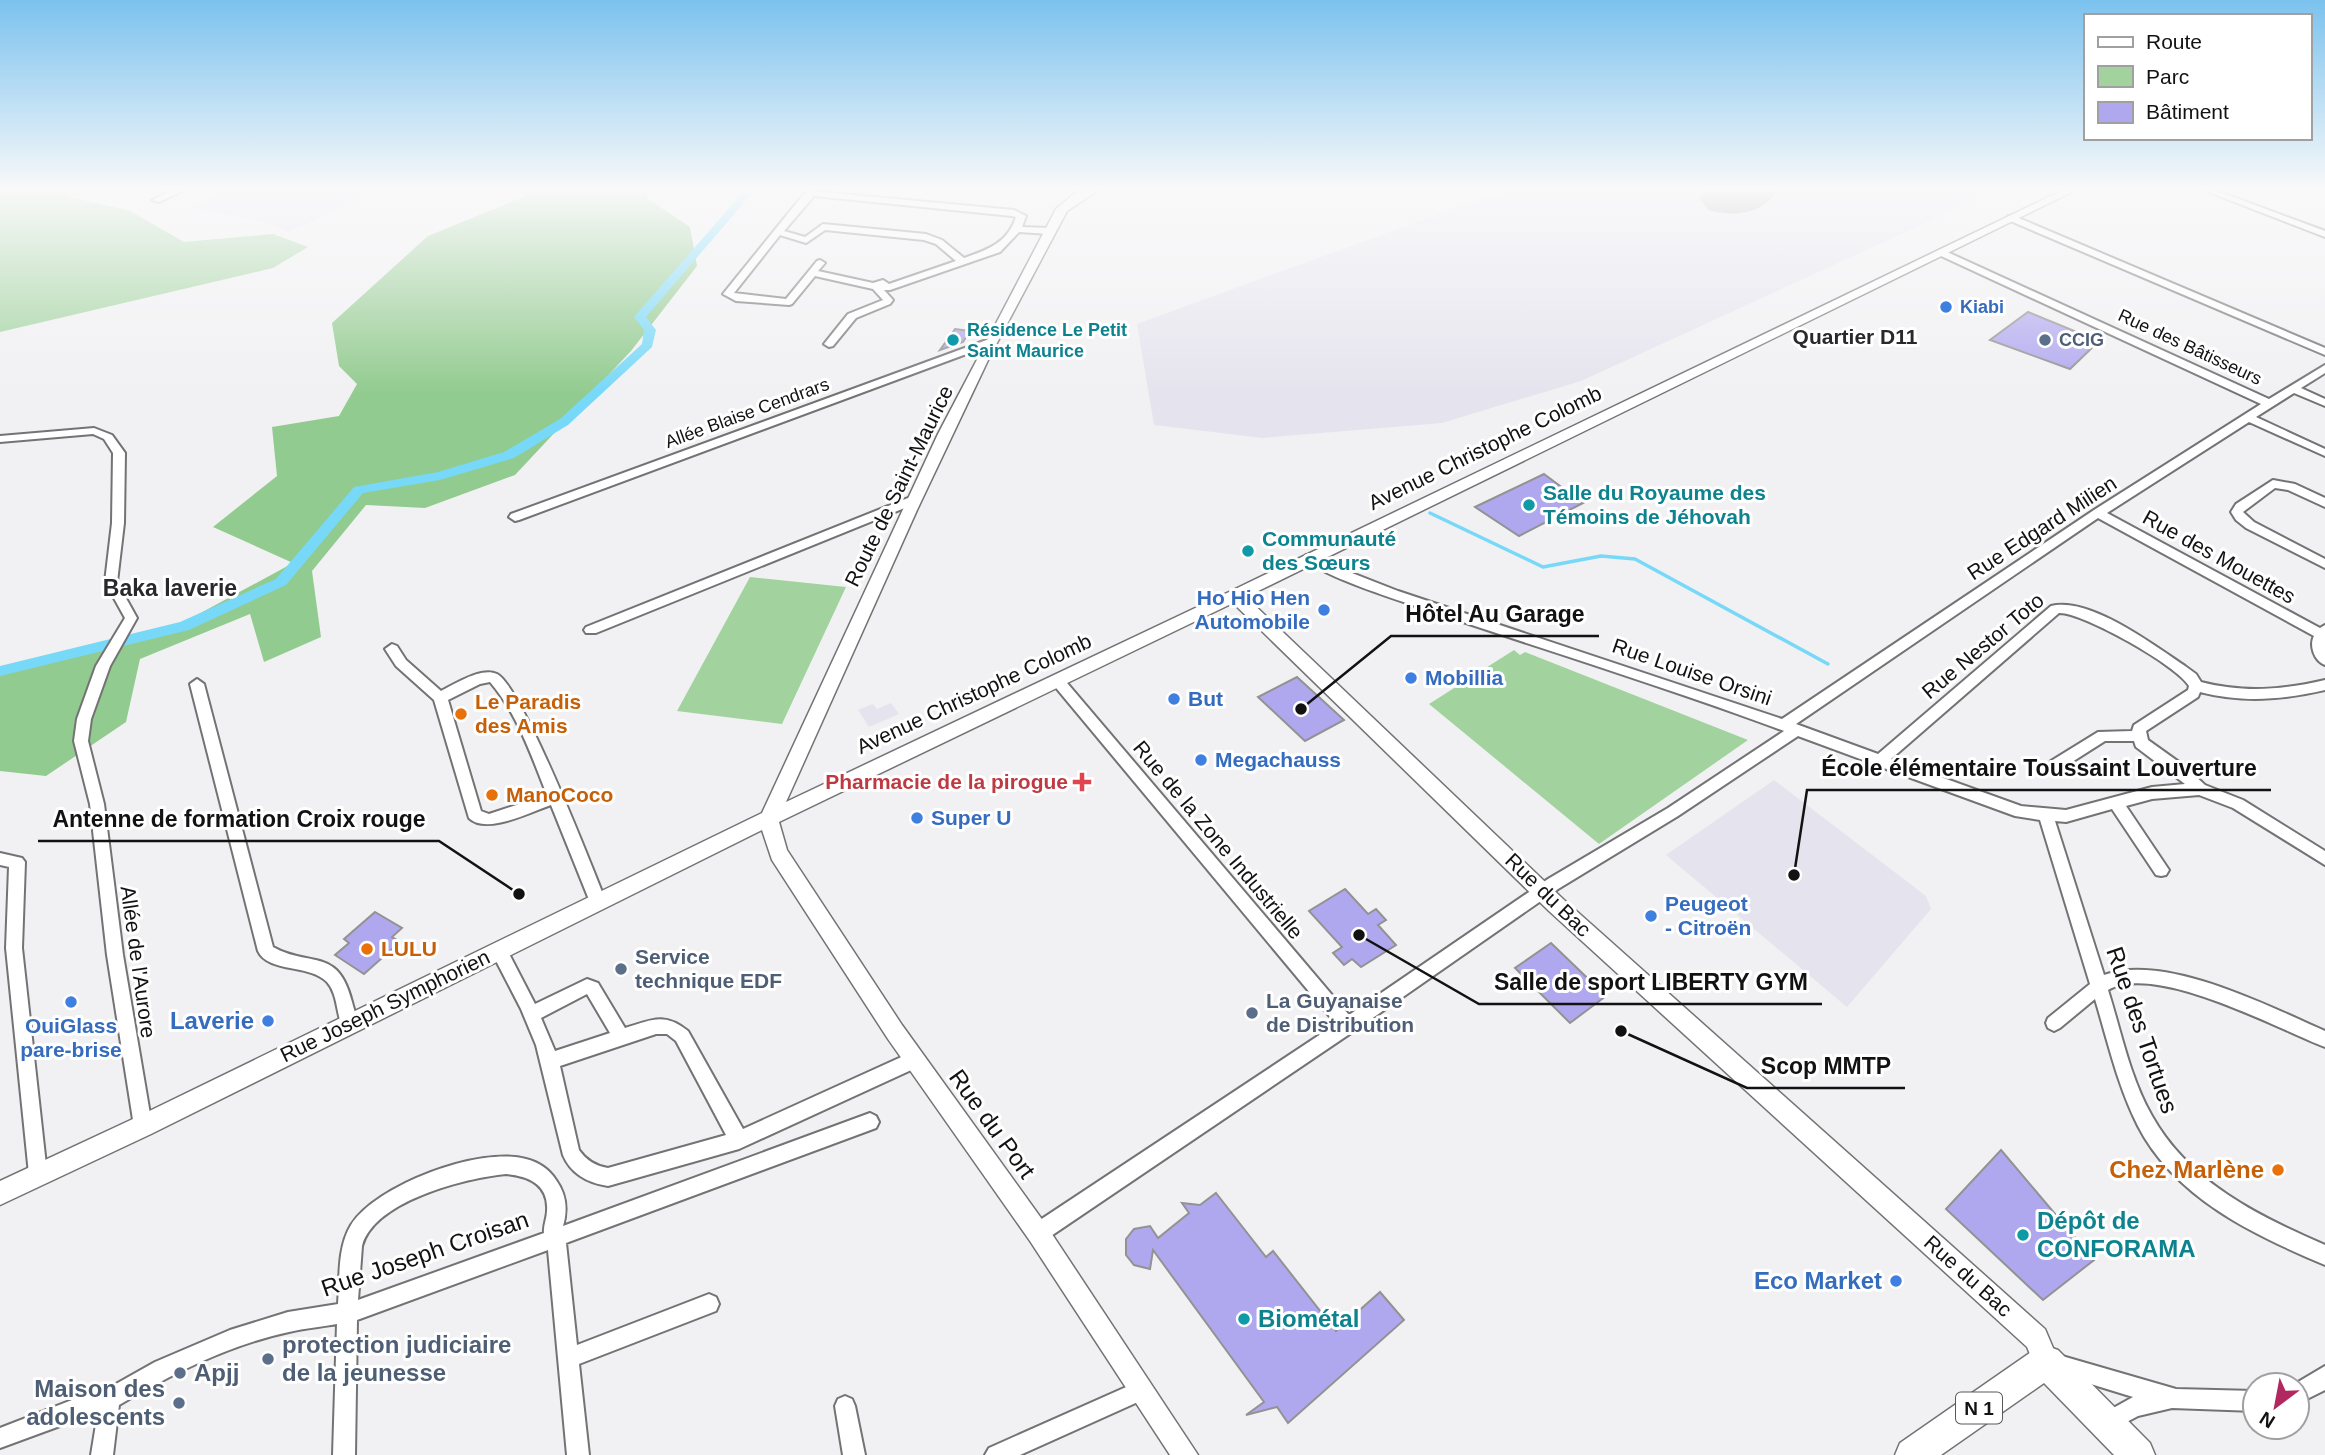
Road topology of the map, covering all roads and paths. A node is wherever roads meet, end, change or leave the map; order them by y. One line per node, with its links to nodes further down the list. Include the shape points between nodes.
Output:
1 (758, 259): 10 (street, via 729,295 787,303)
2 (959, 259): 8 (street)
3 (971, 259): 8 (street)
4 (1035, 259): 12 (street, Route de Saint-Maurice)
5 (1930, 259): 26 (street, Avenue Christophe Colomb)
6 (1955, 259): 18 (street, Rue des Bâtisseurs)
7 (2107, 259): 14 (street)
8 (963, 262): 11 (street, via 887,288)
9 (820, 263): 10 (street)
10 (813, 273): 11 (street, via 874,286)
11 (883, 283): 13 (street, via 877,288 887,302 852,316)
12 (992, 341): 22 (street, Route de Saint-Maurice); 25 (street, Allée Blaise Cendrars)
13 (829, 344)
14 (2325, 352)
15 (2325, 368): 16 (street, Rue Edgard Milien)
16 (2294, 389): 17 (street); 18 (street, Rue Edgard Milien)
17 (2325, 403)
18 (2270, 404): 19 (street, Rue Edgard Milien)
19 (2250, 418): 21 (street); 24 (street, Rue Edgard Milien)
20 (0, 439): 64 (street, Allée de l'Aurore, via 94,431 108,437 118,453 118,523 111,582 131,618 103,666 81,741 97,804)
21 (2325, 453)
22 (913, 500): 29 (street); 46 (street, Route de Saint-Maurice)
23 (2325, 503): 27 (street, via 2273,484 2237,512 2250,525)
24 (2098, 513): 30 (street, Rue des Mouettes); 38 (street, Rue Edgard Milien)
25 (514, 517)
26 (1310, 558): 28 (street, Avenue Christophe Colomb); 38 (street, Rue Louise Orsini, via 1394,594)
27 (2325, 564)
28 (1235, 596): 33 (street, Avenue Christophe Colomb); 50 (street, Rue du Bac)
29 (591, 630)
30 (2323, 632): 32 (street, via 2318,646)
31 (392, 649): 37 (street)
32 (2325, 660)
33 (1057, 680): 46 (street, Avenue Christophe Colomb); 58 (street, Rue de la Zone Industrielle)
34 (197, 684): 56 (street, via 266,951 275,958 324,970 335,980)
35 (2325, 685): 36 (street, via 2286,694 2231,696)
36 (2196, 686): 39 (street, via 2193,693 2139,729); 40 (street, Rue Nestor Toto, via 2186,674 2093,616 2062,607)
37 (440, 698): 43 (street, via 489,677 498,681 527,730); 43 (street, via 479,819 489,820)
38 (1789, 728): 40 (street, Rue Louise Orsini); 50 (street, Rue Edgard Milien, via 1673,811)
39 (2139, 736): 41 (street, via 2103,736); 42 (street, via 2141,743)
40 (1878, 762): 45 (street, Rue Louise Orsini, via 1990,803)
41 (2056, 765)
42 (2200, 789): 44 (street, Rue Louise Orsini, via 2152,793); 47 (street, via 2238,804)
43 (555, 798): 51 (street)
44 (2116, 803): 45 (street, Rue Louise Orsini, via 2077,814); 49 (street)
45 (2046, 816): 54 (street, Rue des Tortues)
46 (769, 818): 51 (street, Rue Joseph Symphorien); 61 (street, Rue du Port, via 779,854)
47 (2324, 856)
48 (4, 859): 52 (street, via 17,862)
49 (2161, 870)
50 (1543, 892): 58 (street, Rue Edgard Milien); 74 (street, Rue du Bac, via 2036,1338)
51 (598, 902): 53 (street, Rue Joseph Symphorien)
52 (7, 950): 66 (street)
53 (499, 951): 55 (street); 56 (street, Rue Joseph Symphorien)
54 (2101, 986): 57 (street); 60 (street, via 2112,979 2132,977 2180,984 2239,1002); 70 (street, Rue des Tortues, via 2137,1106 2167,1155 2242,1217)
55 (532, 1014): 59 (street, via 587,986 594,990); 62 (street)
56 (349, 1023): 64 (street, Rue Joseph Symphorien)
57 (2054, 1023)
58 (1348, 1026): 68 (street, Rue Edgard Milien)
59 (622, 1038): 62 (street); 65 (street, via 660,1025 677,1032)
60 (2325, 1039)
61 (915, 1060): 65 (street); 68 (street, Rue du Port)
62 (550, 1061): 65 (street, via 572,1154 594,1174 608,1177)
63 (870, 1122): 69 (street, Rue Joseph Croisan)
64 (143, 1126): 66 (street, Rue Joseph Symphorien)
65 (739, 1140)
66 (38, 1174): 67 (street, Rue Joseph Symphorien)
67 (0, 1193)
68 (1038, 1233): 75 (street, Rue du Port)
69 (556, 1238): 72 (street, Rue Joseph Croisan); 72 (street, via 552,1230 556,1197 535,1171 500,1165 448,1177 387,1204 361,1226 352,1249); 73 (street)
70 (2325, 1255)
71 (709, 1304): 73 (street)
72 (347, 1312): 76 (street, Rue Joseph Croisan, via 288,1322 230,1340 162,1368); 83 (street)
73 (568, 1358): 84 (street)
74 (2046, 1362): 77 (street); 80 (main road); 88 (main road, N 1)
75 (1142, 1390): 86 (street); 87 (street, Rue du Port)
76 (110, 1399): 81 (street, Rue Joseph Croisan); 82 (street)
77 (2176, 1399): 78 (street); 80 (street, via 2135,1406)
78 (2241, 1401)
79 (845, 1406): 85 (street)
80 (2106, 1423): 89 (main road)
81 (0, 1438)
82 (102, 1455)
83 (344, 1455)
84 (578, 1455)
85 (854, 1455)
86 (996, 1455)
87 (1185, 1455)
88 (1912, 1455)
89 (2138, 1455)

